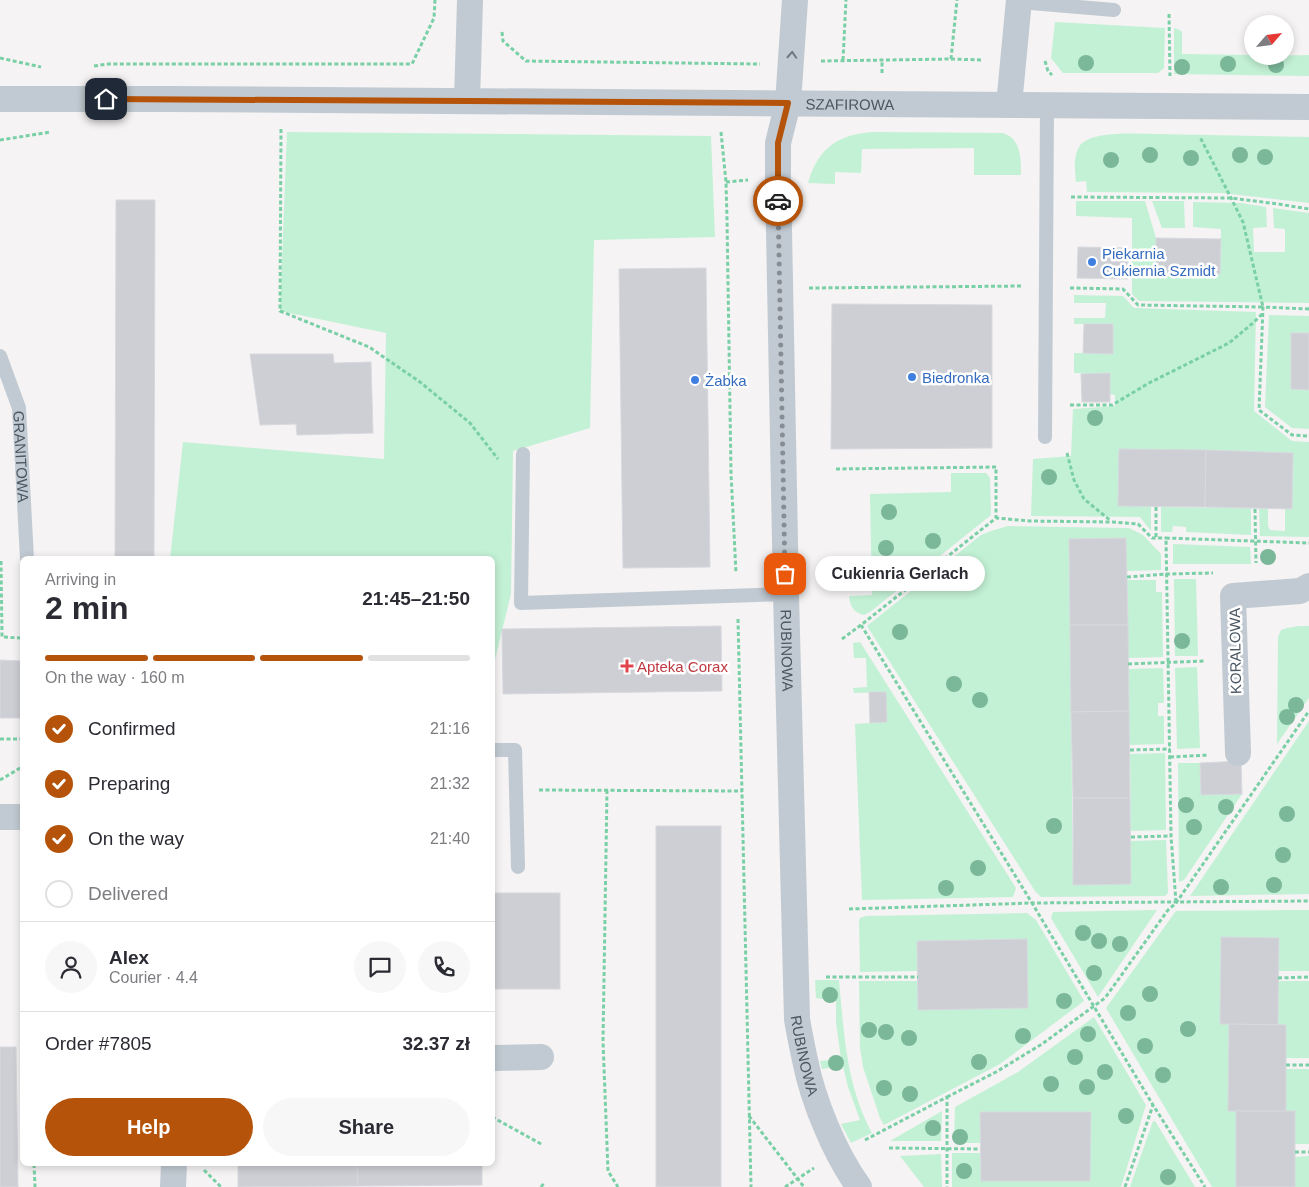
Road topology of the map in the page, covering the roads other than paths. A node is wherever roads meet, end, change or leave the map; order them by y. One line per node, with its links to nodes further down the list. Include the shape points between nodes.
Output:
1 (470, 0): 6 (street)
2 (795, 0): 7 (street, RUBINOWA, one-way to 2)
3 (1019, 1): 4 (lane); 8 (street)
4 (1114, 10)
5 (0, 99): 6 (street, SZAFIROWA)
6 (467, 101): 7 (street, SZAFIROWA)
7 (788, 103): 8 (street, SZAFIROWA); 16 (street, RUBINOWA, via 778,143)
8 (1009, 105): 9 (street, SZAFIROWA)
9 (1047, 105): 10 (street, SZAFIROWA); 12 (lane)
10 (1309, 107)
11 (0, 356): 14 (lane, GRANITOWA, via 19,408)
12 (1045, 438)
13 (523, 454): 16 (lane, via 521,603)
14 (27, 556)
15 (1309, 586): 18 (street, KORALOWA, via 1300,590 1233,596)
16 (786, 594): 26 (street, RUBINOWA, via 797,1018 816,1102 839,1154)
17 (495, 750): 21 (lane, via 515,750)
18 (1238, 753)
19 (0, 817): 20 (street)
20 (20, 817)
21 (518, 867)
22 (541, 1056): 23 (street)
23 (495, 1058)
24 (174, 1166): 25 (street)
25 (173, 1187)
26 (859, 1187)

